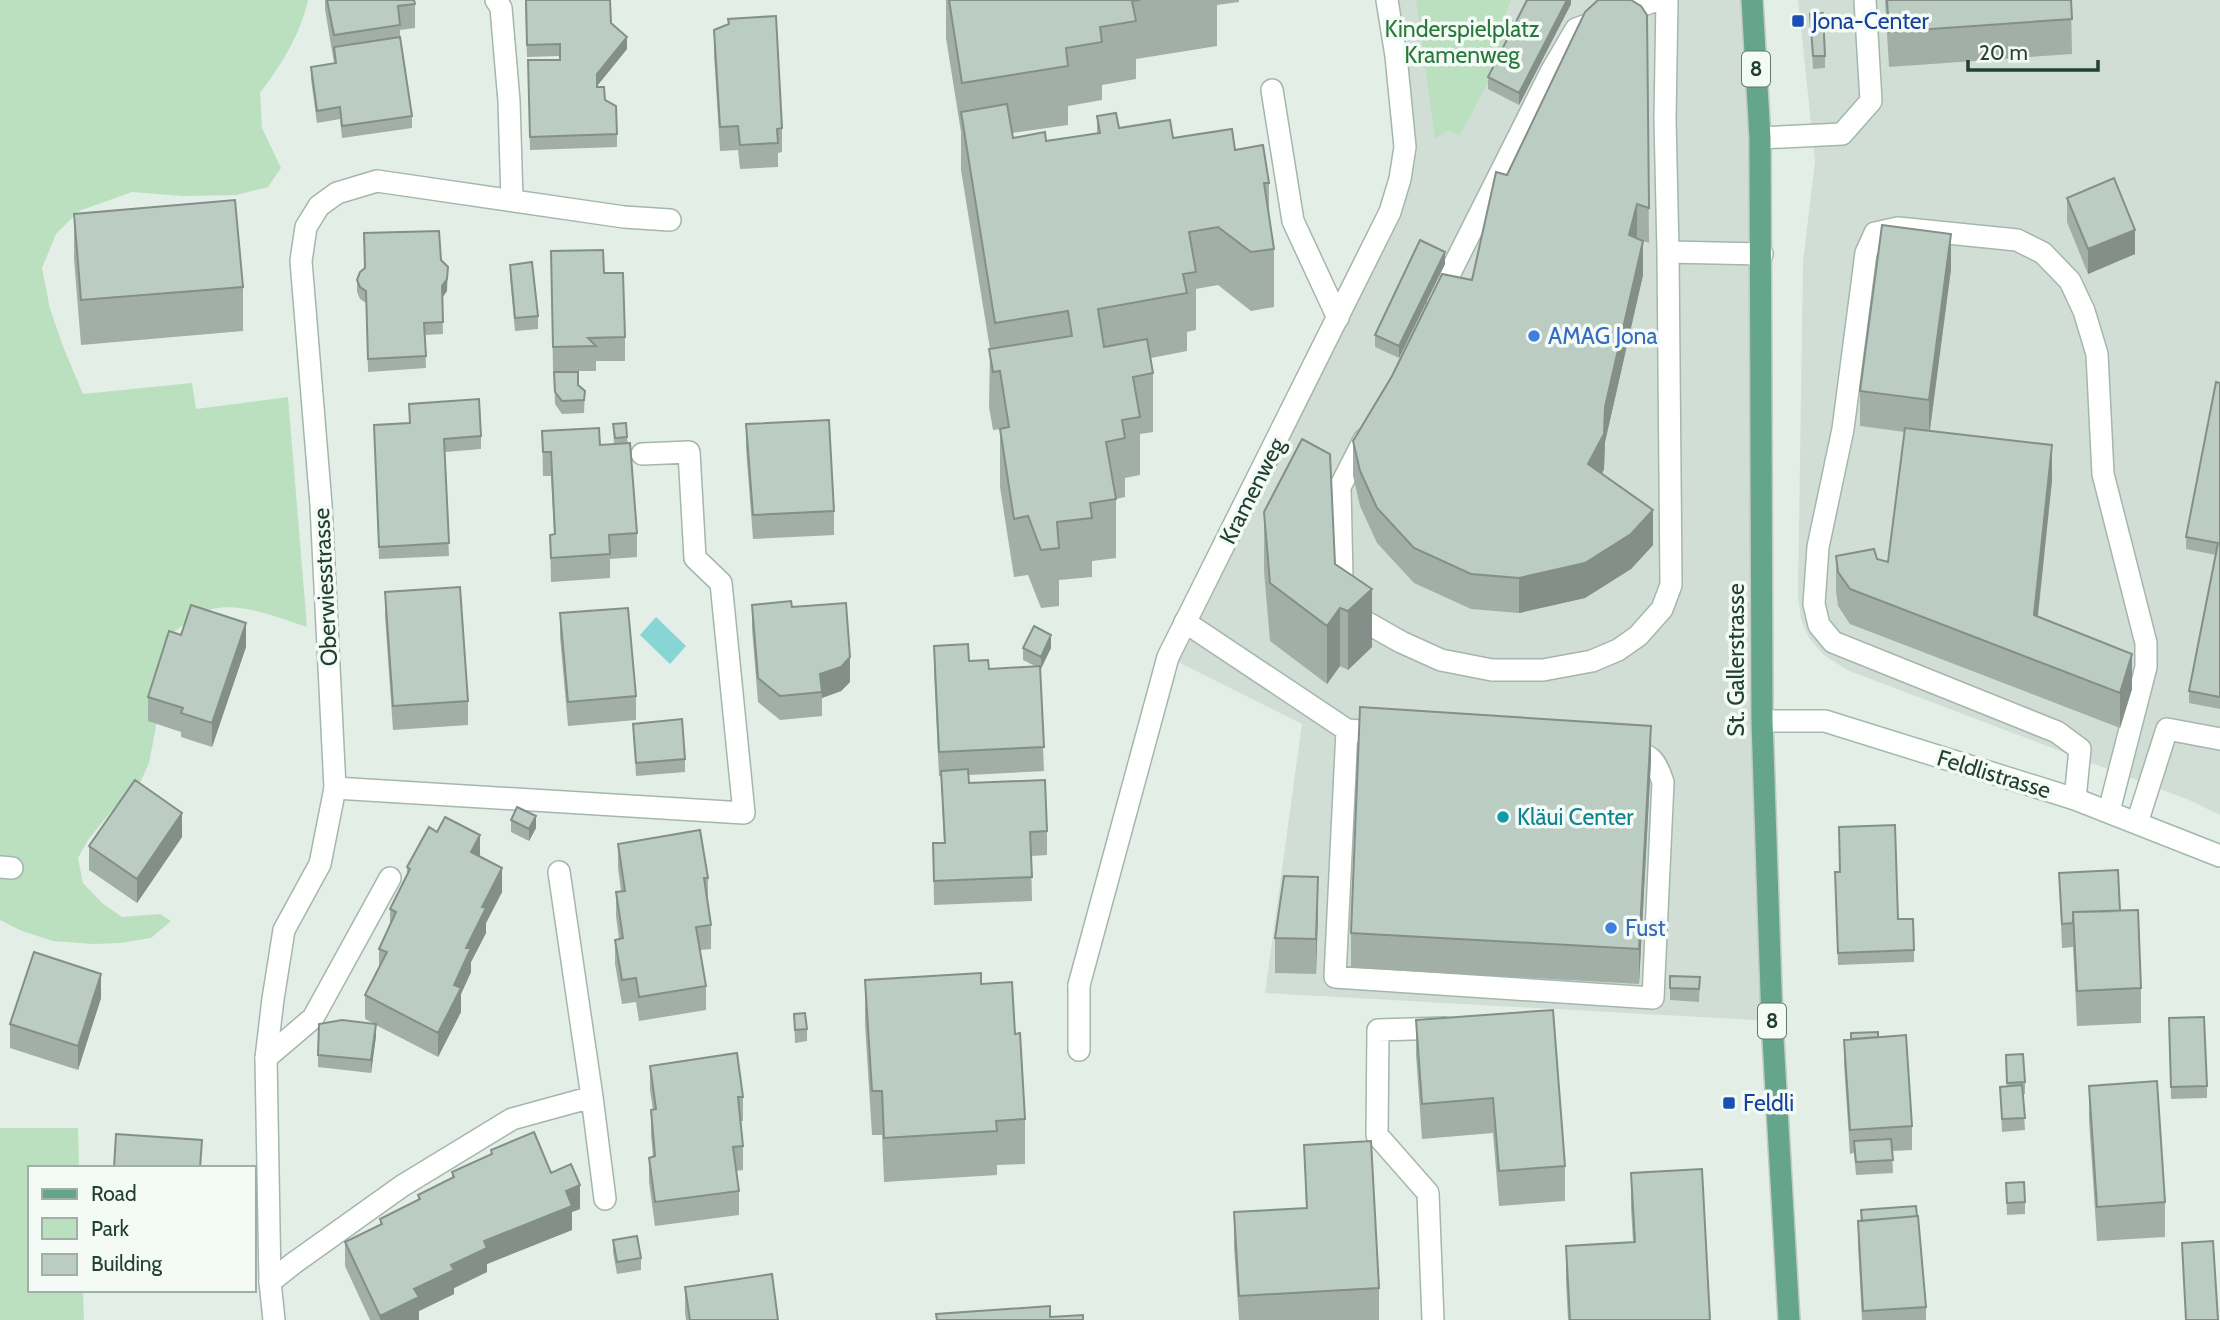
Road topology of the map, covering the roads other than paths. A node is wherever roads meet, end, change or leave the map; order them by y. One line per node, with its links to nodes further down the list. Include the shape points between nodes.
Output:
1 (496, 0): 9 (street, via 501,8 509,101)
2 (1387, 0): 14 (street, Kramenweg, via 1405,147 1390,212)
3 (1657, 0): 13 (street, via 1576,29)
4 (1667, 0): 11 (street)
5 (1752, 0): 8 (main road, St. Gallerstrasse / 8)
6 (1865, 0): 8 (street, via 1871,101 1842,134)
7 (1272, 90): 14 (street, via 1293,220)
8 (1760, 138): 12 (main road, St. Gallerstrasse / 8)
9 (512, 200): 10 (street, Oberwiesstrasse); 23 (street, Oberwiesstrasse, via 377,181 337,193 319,206 306,227 301,261 321,505)
10 (670, 220)
11 (1668, 251): 12 (street); 15 (street, via 1671,585 1662,609 1618,650 1592,661 1542,670 1492,670 1441,660 1364,621 1342,579 1340,487)
12 (1762, 254): 18 (main road, St. Gallerstrasse / 8)
13 (1429, 314)
14 (1338, 318): 17 (street, Kramenweg)
15 (1372, 425)
16 (642, 454): 23 (street, via 689,452 695,558 721,583 744,813)
17 (1185, 622): 19 (street); 31 (street, Kramenweg, via 1168,657 1079,985)
18 (1762, 722): 24 (street, Feldlistrasse, via 1825,721); 38 (main road, St. Gallerstrasse / 8)
19 (1347, 730): 20 (street); 22 (street, via 1335,977 1653,998 1663,782 1651,757 1642,752)
20 (1403, 734)
21 (2220, 739): 26 (street, via 2167,729)
22 (1602, 749)
23 (335, 788): 32 (street, Oberwiesstrasse, via 320,864 284,930)
24 (2075, 799): 25 (street, Feldlistrasse); 25 (street, via 2080,749 2057,732 1833,642 1819,625 1814,604 1818,547 1843,429 1866,253 1875,233 1898,228 2017,240 2043,253 2070,281 2084,311 2096,354 2103,474 2146,643 2146,667)
25 (2109, 811): 26 (street, Feldlistrasse)
26 (2137, 823): 27 (street, Feldlistrasse)
27 (2220, 856)
28 (559, 872): 33 (street)
29 (390, 878): 32 (street, via 313,1018)
30 (1461, 1028): 37 (street, via 1378,1030 1377,1135 1429,1192)
31 (1079, 1050)
32 (266, 1058): 35 (street, Oberwiesstrasse)
33 (592, 1097): 34 (street); 35 (street, via 512,1119 402,1186)
34 (605, 1199)
35 (270, 1282): 36 (street, Oberwiesstrasse)
36 (274, 1320)
37 (1433, 1320)
38 (1788, 1320)

